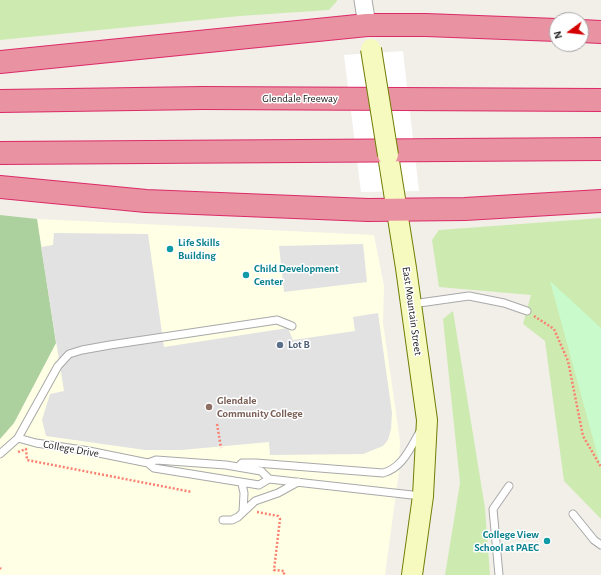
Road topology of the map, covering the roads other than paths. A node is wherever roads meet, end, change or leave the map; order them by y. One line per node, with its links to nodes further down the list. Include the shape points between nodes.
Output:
1 (363, 0): 2 (street)
2 (367, 25): 3 (highway); 6 (highway); 13 (main road, East Mountain Street, bridge)
3 (549, 30)
4 (589, 31): 5 (highway)
5 (601, 32)
6 (0, 62)
7 (601, 100): 8 (highway, Glendale Freeway, via 204,98)
8 (0, 101)
9 (601, 149): 10 (highway)
10 (0, 153)
11 (0, 187): 13 (highway, via 146,201)
12 (601, 201): 13 (highway, via 465,210)
13 (397, 211): 14 (main road, East Mountain Street)
14 (411, 304): 15 (lane, via 469,296); 17 (main road, East Mountain Street)
15 (527, 311)
16 (292, 326): 18 (lane, via 277,320 110,345 69,354 58,366)
17 (427, 420): 21 (lane, via 400,463 383,473 242,463); 26 (main road, East Mountain Street)
18 (18, 438): 19 (lane); 20 (lane, College Drive)
19 (0, 454)
20 (148, 463): 21 (lane, College Drive, via 160,461); 24 (lane, College Drive, via 154,468)
21 (238, 467): 22 (lane, College Drive, via 261,472)
22 (270, 479): 23 (lane, College Drive); 24 (lane, College Drive, via 259,486)
23 (298, 482): 26 (lane, College Drive); 27 (lane, via 255,501)
24 (242, 484): 27 (lane)
25 (509, 486): 32 (lane, via 493,509)
26 (423, 496): 31 (main road, East Mountain Street)
27 (243, 512): 29 (lane, via 232,520)
28 (573, 514): 30 (lane)
29 (223, 520)
30 (601, 545)
31 (412, 575)
32 (499, 575)

